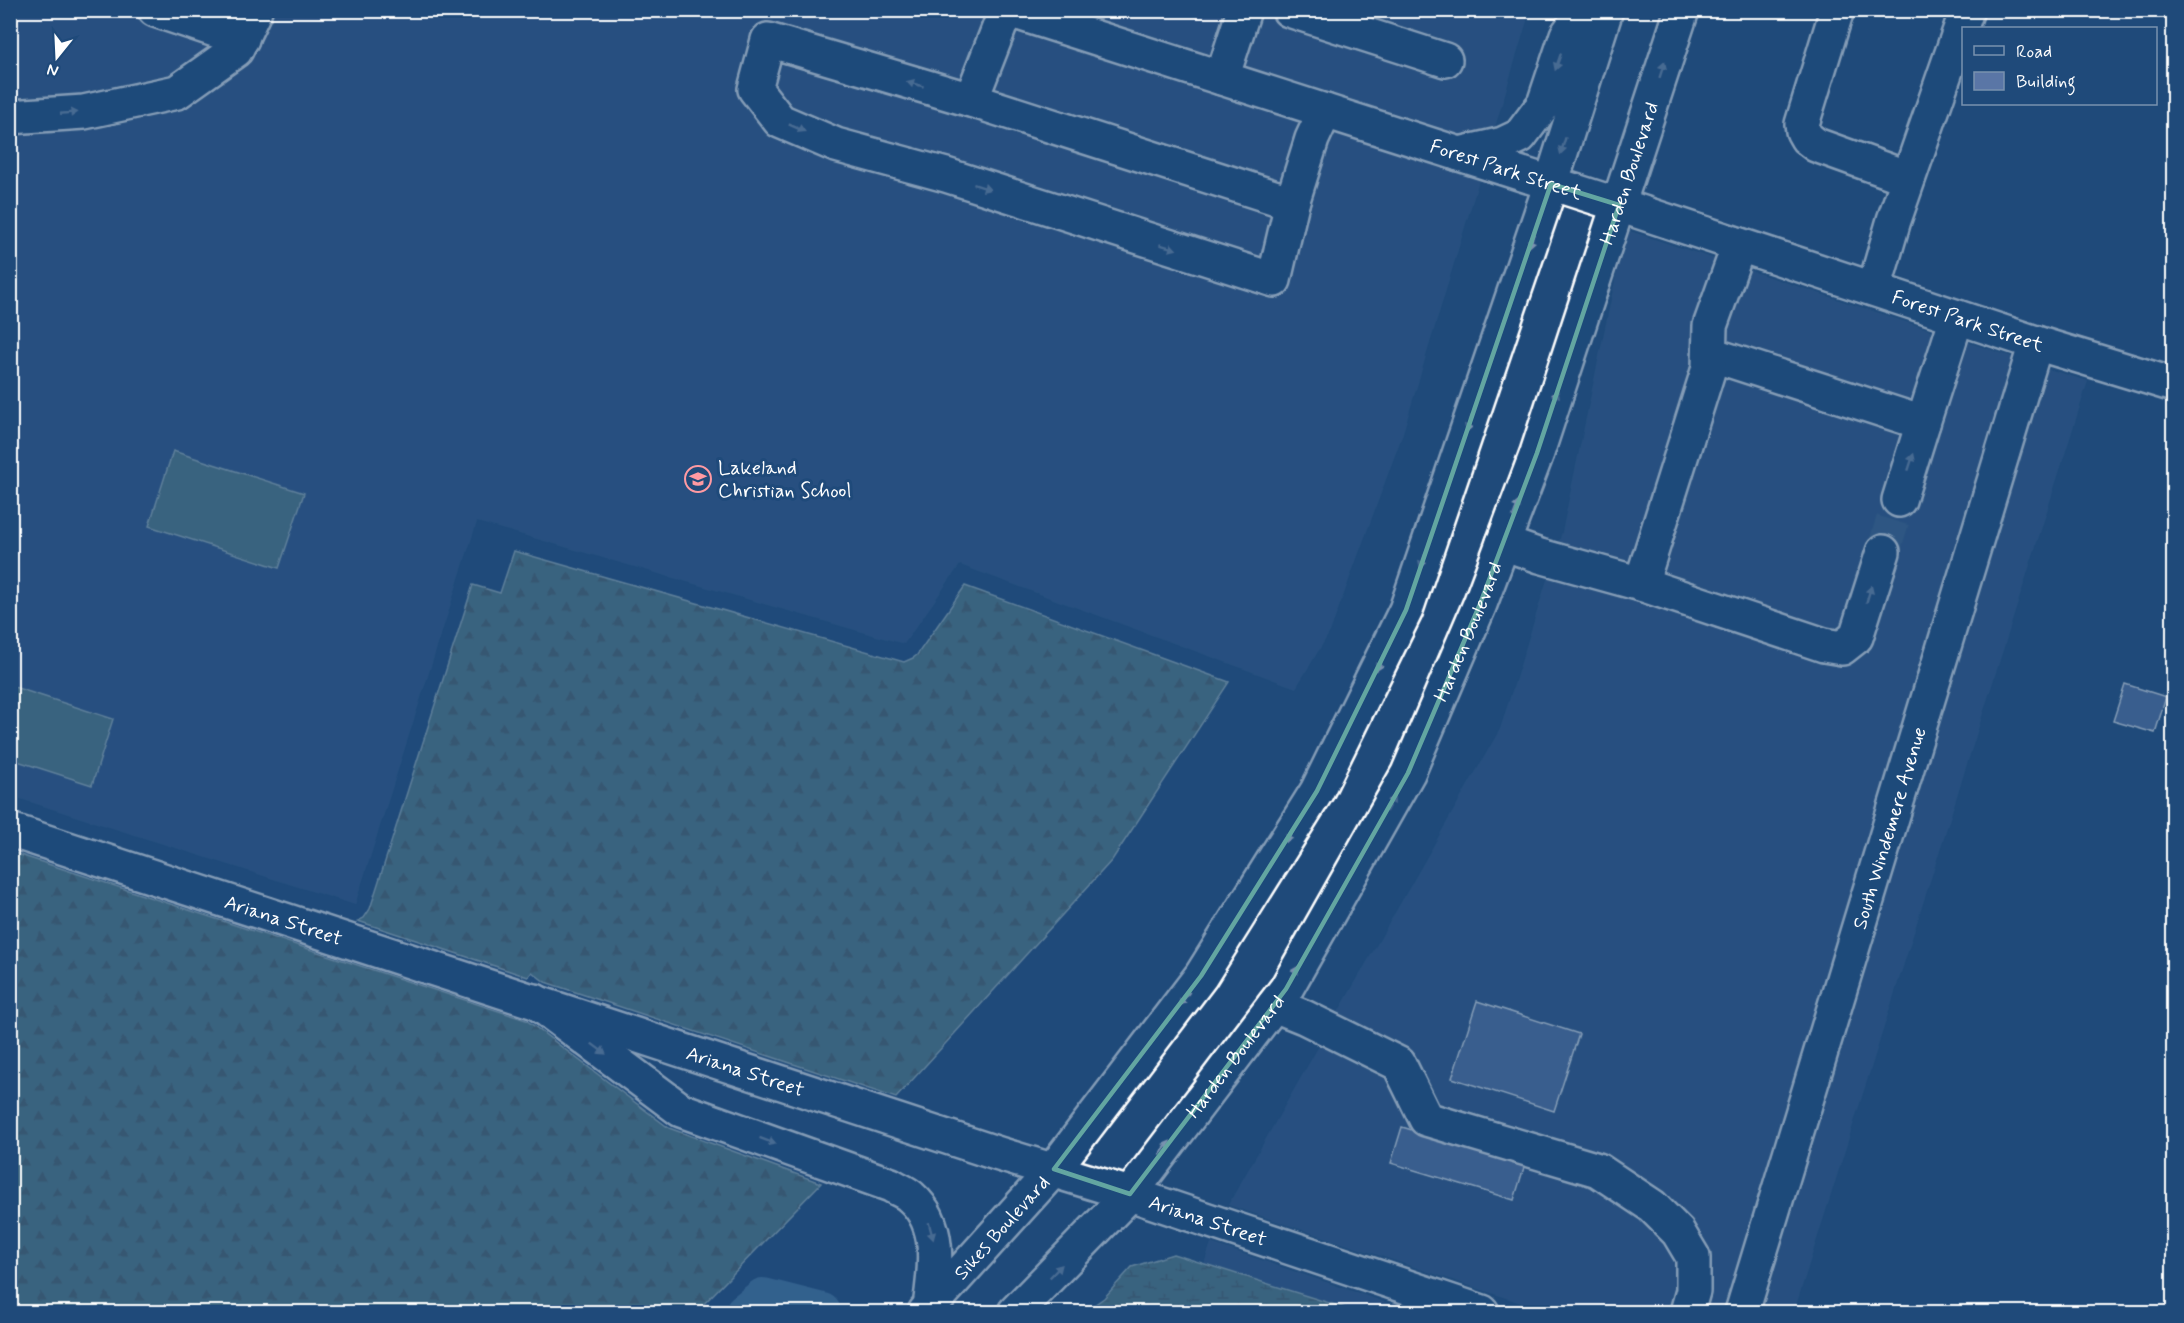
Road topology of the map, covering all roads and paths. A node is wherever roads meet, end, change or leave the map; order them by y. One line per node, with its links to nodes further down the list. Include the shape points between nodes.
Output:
1 (155, 10): 10 (street)
2 (1008, 10): 12 (street, Forest Park Street); 13 (street)
3 (1244, 10): 12 (street)
4 (1289, 10): 11 (street)
5 (1585, 10): 16 (street, one-way to 16, via 1567,36 1544,104 1520,136)
6 (1606, 10): 18 (street, one-way to 18)
7 (1682, 10): 20 (street, Harden Boulevard, one-way to 7)
8 (1837, 10): 17 (street, via 1803,131 1824,149)
9 (1967, 10): 17 (street)
10 (248, 25): 15 (street, one-way to 10, via 84,111 177,92 236,50)
11 (1445, 60)
12 (1222, 78): 14 (street, Forest Park Street)
13 (971, 100): 19 (street); 19 (street, one-way to 19, via 768,40 755,89 780,121 836,145 946,175 1274,280)
14 (1324, 111): 16 (street, Forest Park Street); 19 (street)
15 (10, 117)
16 (1459, 154): 18 (street, Forest Park Street)
17 (1908, 178): 22 (street)
18 (1551, 184): 20 (street, Forest Park Street); 35 (street, one-way to 35, via 1406,610 1317,791 1201,976)
19 (1292, 203)
20 (1619, 205): 21 (street, Forest Park Street); 29 (street, Harden Boulevard, one-way to 20)
21 (1739, 245): 22 (street, Forest Park Street); 25 (street, via 1710,326)
22 (1874, 290): 23 (street, Forest Park Street)
23 (1957, 317): 24 (street, Forest Park Street); 27 (street)
24 (2036, 343): 26 (street, Forest Park Street); 41 (street, South Windemere Avenue)
25 (1710, 354): 27 (street); 31 (street, via 1709,368)
26 (2174, 385)
27 (1923, 423): 28 (street, one-way to 27)
28 (1899, 500)
29 (1503, 543): 31 (street); 34 (street, Harden Boulevard, one-way to 29, via 1408,773)
30 (1883, 552): 31 (street, one-way to 30, via 1842,648 1856,637)
31 (1641, 584)
32 (10, 830): 33 (street, Ariana Street)
33 (535, 1001): 35 (street, Ariana Street); 37 (street, one-way to 37, via 681,1110 891,1185 911,1196 927,1215 934,1237 936,1263)
34 (1274, 1005): 36 (street, Harden Boulevard, one-way to 34); 40 (street, via 1399,1064 1426,1119 1598,1170 1652,1206 1678,1232 1693,1257 1693,1291)
35 (1054, 1169): 36 (street, Ariana Street); 37 (street, Sikes Boulevard)
36 (1130, 1194): 38 (street, one-way to 36); 39 (street, Ariana Street)
37 (928, 1310)
38 (1015, 1312)
39 (1482, 1312)
40 (1687, 1312)
41 (1742, 1312)

